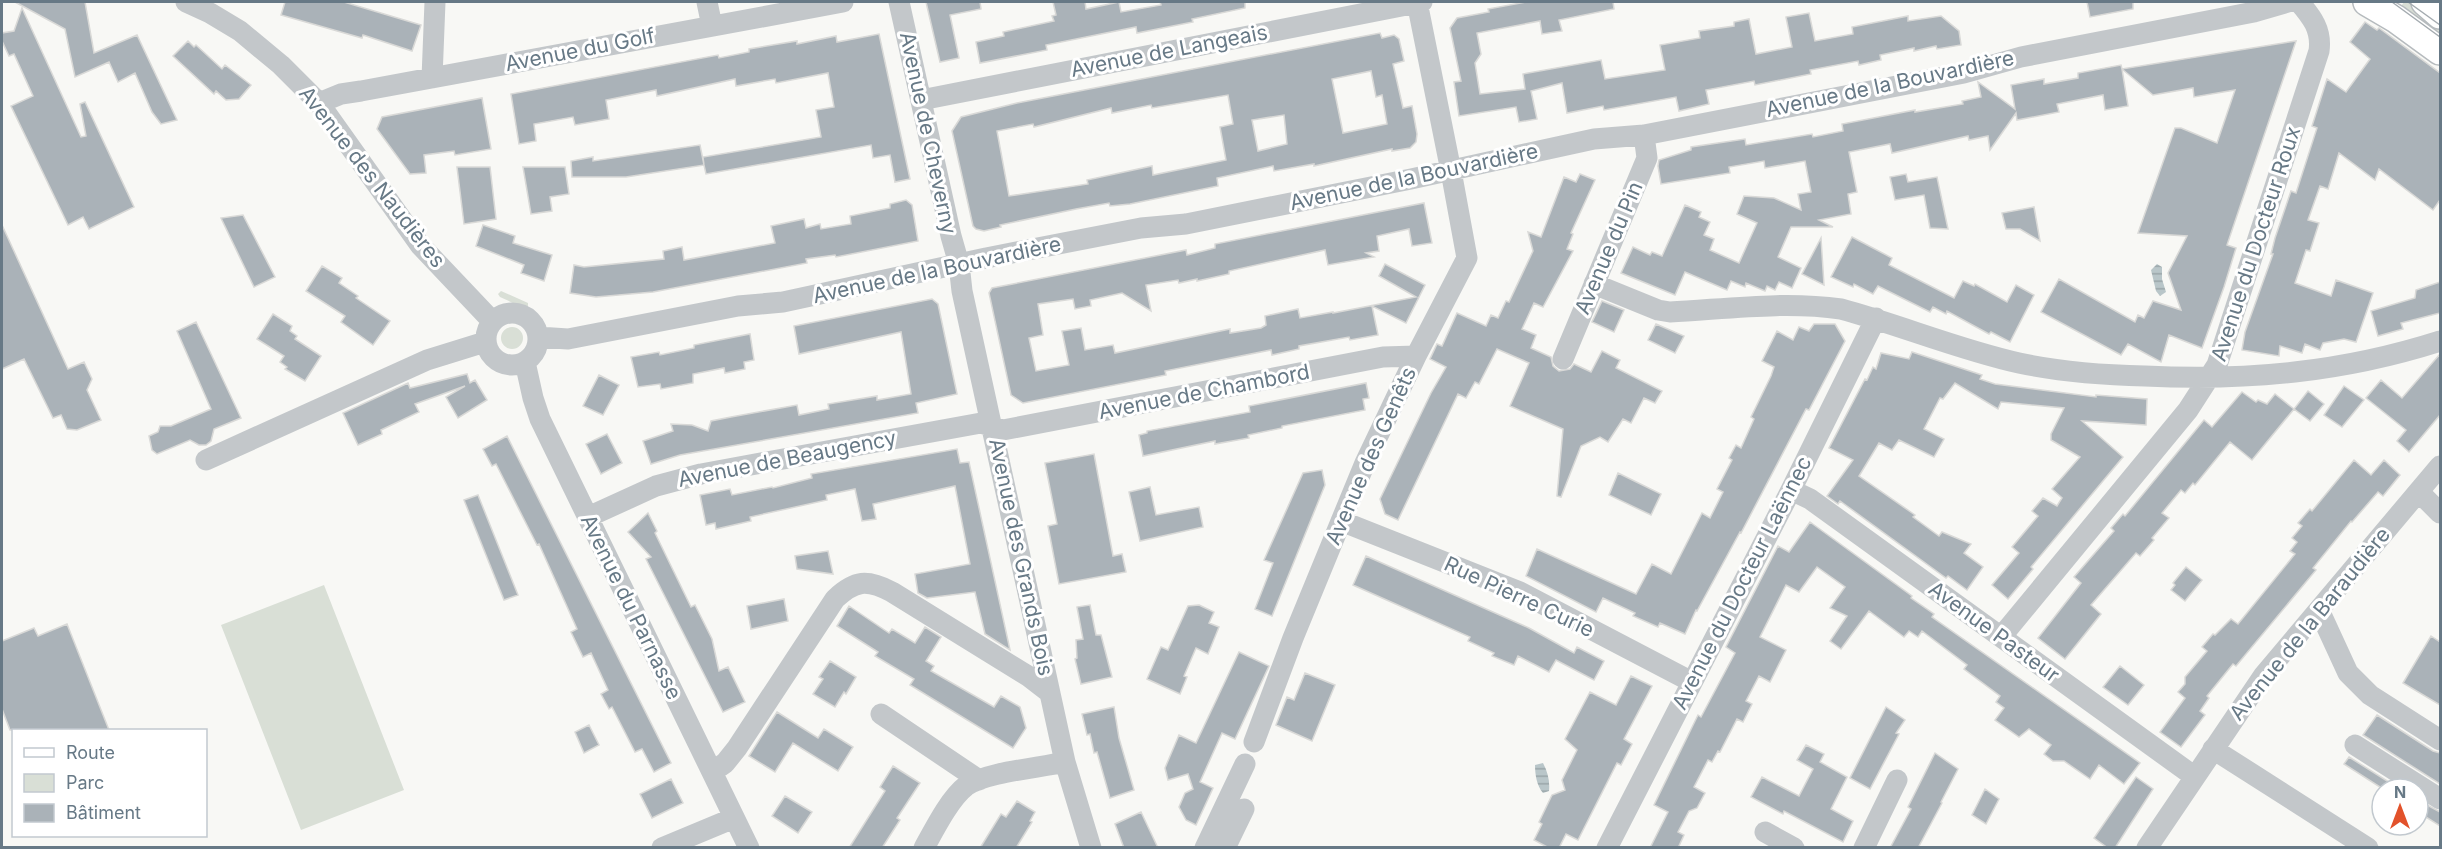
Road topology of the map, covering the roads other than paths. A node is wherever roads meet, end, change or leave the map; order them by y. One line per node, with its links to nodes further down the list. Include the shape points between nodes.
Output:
1 (186, 2): 16 (street, Avenue des Naudières, via 245,35)
2 (435, 2): 14 (street)
3 (707, 2): 12 (street)
4 (843, 2): 12 (street, Avenue du Golf)
5 (899, 2): 15 (street, Avenue de Cheverny)
6 (1419, 2): 15 (street, Avenue de Langeais); 18 (street, Avenue des Genêts)
7 (2288, 2): 17 (street, Avenue de la Bouvardière, via 2021,57 1964,73)
8 (2299, 2): 29 (street, Avenue du Docteur Roux, via 2320,33 2319,51 2222,352)
9 (2367, 2): 13 (main road)
10 (2425, 2): 11 (main road)
11 (2440, 15)
12 (712, 26): 14 (street, Avenue du Golf)
13 (2440, 51)
14 (432, 78): 16 (street, Avenue du Golf, via 341,94)
15 (921, 100): 19 (street, Avenue de Cheverny)
16 (319, 103): 22 (street, Avenue des Naudières, via 420,245)
17 (1644, 135): 18 (street, Avenue de la Bouvardière, via 1594,139); 20 (street, Avenue du Pin, via 1647,158)
18 (1452, 171): 19 (street, Avenue de la Bouvardière); 26 (street, Avenue des Genêts, via 1467,258)
19 (959, 264): 23 (street, Avenue de la Bouvardière, via 783,302 738,306 568,339); 30 (street, Avenue des Grands Bois)
20 (1594, 284): 21 (street, via 1664,311 1817,306); 27 (street, Avenue du Pin)
21 (1876, 318): 29 (street, via 1994,356 2046,368 2094,374); 33 (street, Avenue du Docteur Laënnec)
22 (492, 321): 23 (street, via 505,313 520,314 532,323); 25 (street)
23 (538, 337): 28 (street, via 535,352)
24 (2440, 341): 29 (street, via 2337,368)
25 (485, 342): 28 (street, via 501,363); 31 (street, via 427,360)
26 (1416, 356): 30 (street, Avenue de Chambord, via 1383,357 1004,430); 37 (street, Avenue des Genêts)
27 (1563, 359)
28 (525, 362): 36 (street, Avenue du Parnasse, via 536,407)
29 (2210, 378): 39 (street, Avenue du Docteur Roux)
30 (992, 427): 36 (street, Avenue de Beaugency, via 981,423 681,478); 41 (street, Avenue des Grands Bois)
31 (206, 460)
32 (2440, 466): 34 (street, Avenue de la Baraudière)
33 (1791, 490): 39 (street, Avenue Pasteur, via 1810,499); 40 (street, Avenue du Docteur Laënnec)
34 (2419, 492): 35 (street); 38 (street, Avenue de la Baraudière)
35 (2440, 513)
36 (588, 517): 49 (street, Avenue du Parnasse)
37 (1341, 521): 40 (street, Rue Pierre Curie, via 1521,592); 44 (street, Avenue des Genêts)
38 (2319, 610): 43 (street, via 2348,673 2370,695); 46 (street, Avenue de la Baraudière, via 2257,684)
39 (2001, 637): 50 (street, Avenue Pasteur)
40 (1692, 682): 63 (street, Avenue du Docteur Laënnec)
41 (1050, 693): 47 (street, Avenue des Grands Bois); 49 (street, via 892,592 860,583 836,599 737,748)
42 (881, 714): 51 (street)
43 (2440, 740)
44 (1254, 742)
45 (2355, 745): 53 (street)
46 (2213, 749): 50 (street, Avenue de la Baraudière); 67 (street)
47 (1065, 762): 51 (street); 60 (street, Avenue des Grands Bois)
48 (1245, 764): 61 (street)
49 (712, 772): 55 (street, Avenue du Parnasse)
50 (2195, 777): 66 (street, Avenue de la Baraudière)
51 (979, 780): 59 (street, via 957,795)
52 (1897, 780): 65 (street)
53 (2440, 800)
54 (1244, 809): 62 (street)
55 (734, 818): 57 (street); 58 (street, Avenue du Parnasse)
56 (1765, 832): 64 (street)
57 (671, 846)
58 (749, 848)
59 (924, 848)
60 (1091, 848)
61 (1205, 848)
62 (1225, 848)
63 (1607, 848)
64 (1794, 848)
65 (1863, 848)
66 (2147, 848)
67 (2368, 848)

